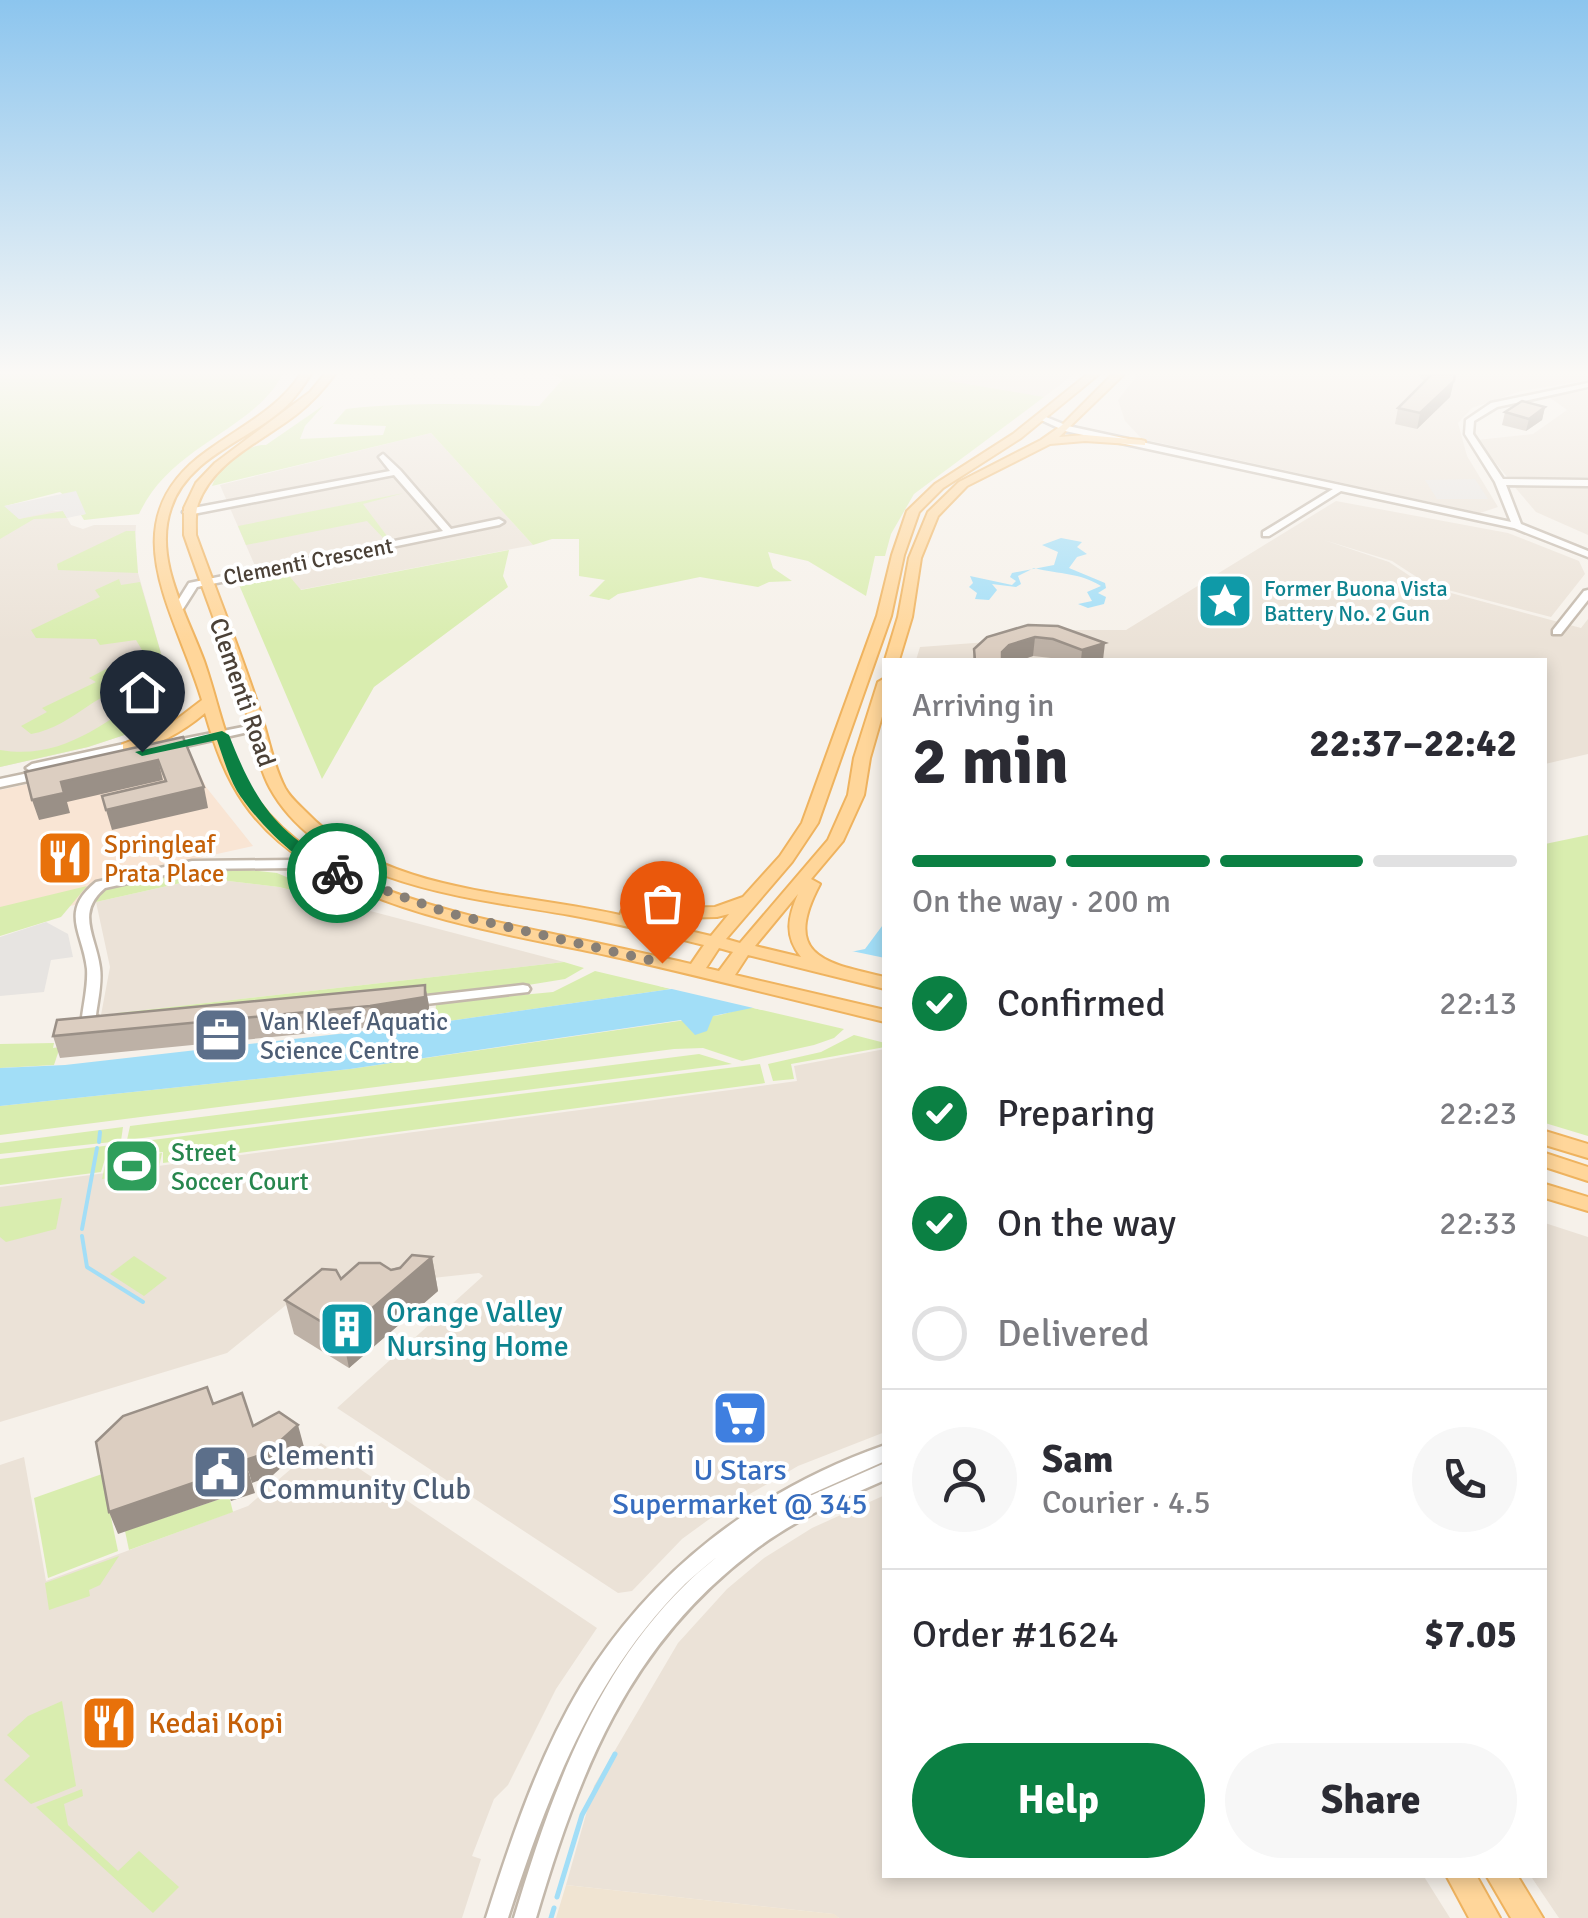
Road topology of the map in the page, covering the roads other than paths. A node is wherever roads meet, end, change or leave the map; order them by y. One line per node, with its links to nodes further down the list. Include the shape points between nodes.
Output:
1 (197, 464): 22 (main road, Clementi Road, via 170,496 159,528 158,547)
2 (222, 464): 11 (main road)
3 (389, 464): 8 (street)
4 (976, 464): 33 (main road, via 939,486 914,512)
5 (1003, 464): 24 (main road, via 963,484 932,515)
6 (1227, 464): 12 (street)
7 (1487, 464): 9 (street)
8 (396, 472): 13 (street); 17 (street)
9 (1500, 482): 10 (street); 15 (street)
10 (1588, 483)
11 (196, 490): 13 (street, via 208,503); 14 (main road)
12 (1337, 490): 15 (street, via 1461,516); 18 (street)
13 (228, 504): 14 (street)
14 (188, 512): 20 (main road, Clementi Road)
15 (1515, 518): 19 (street)
16 (499, 522): 17 (street, Clementi Crescent)
17 (449, 532): 20 (street, Clementi Crescent)
18 (1266, 534)
19 (1588, 554)
20 (205, 582): 22 (street, Clementi Crescent, via 188,589); 27 (main road, Clementi Road)
21 (1588, 593): 23 (street)
22 (179, 606): 26 (main road, Clementi Road)
23 (1557, 632)
24 (893, 658)
25 (882, 692): 30 (main road)
26 (210, 699): 28 (main road, Clementi Road); 29 (main road, via 174,730)
27 (257, 724): 28 (street); 39 (main road, Clementi Road, via 276,786 307,824 335,844 435,886)
28 (220, 731): 29 (street); 32 (street); 34 (main road, Clementi Road, via 242,786)
29 (128, 747): 31 (street)
30 (860, 772): 33 (main road, via 836,799 828,797); 36 (main road, via 850,812)
31 (0, 775)
32 (0, 783)
33 (827, 783): 38 (main road, via 803,837)
34 (281, 834): 35 (street, via 282,854); 37 (main road, Clementi Road)
35 (260, 864): 37 (street); 49 (street, via 192,865 94,890 81,913 94,971 89,1018)
36 (818, 864): 41 (main road); 43 (main road, via 796,912 798,943 804,954)
37 (336, 872): 42 (main road, Clementi Road, via 448,913)
38 (750, 899): 39 (main road, via 717,912); 40 (main road)
39 (587, 913): 40 (main road, Clementi Road)
40 (715, 942): 41 (main road, Clementi Road); 42 (main road)
41 (744, 949): 43 (main road, Clementi Road); 44 (main road)
42 (695, 970): 44 (main road, Clementi Road)
43 (833, 970): 45 (main road, Clementi Road)
44 (724, 978): 48 (main road, Clementi Road)
45 (882, 982)
46 (522, 989): 47 (street)
47 (393, 1003)
48 (882, 1015)
49 (114, 1029)
50 (1547, 1139): 51 (main road)
51 (1588, 1151)
52 (1547, 1161): 53 (main road)
53 (1588, 1174)
54 (1547, 1192): 55 (main road)
55 (1588, 1204)
56 (882, 1455): 60 (street, via 758,1515 692,1564 633,1625 560,1741)
57 (882, 1472): 61 (street, via 796,1509 754,1536 706,1576 652,1637 622,1676 583,1749)
58 (1462, 1878): 62 (main road)
59 (1502, 1878): 63 (main road)
60 (497, 1918)
61 (525, 1918)
62 (1485, 1918)
63 (1528, 1918)

